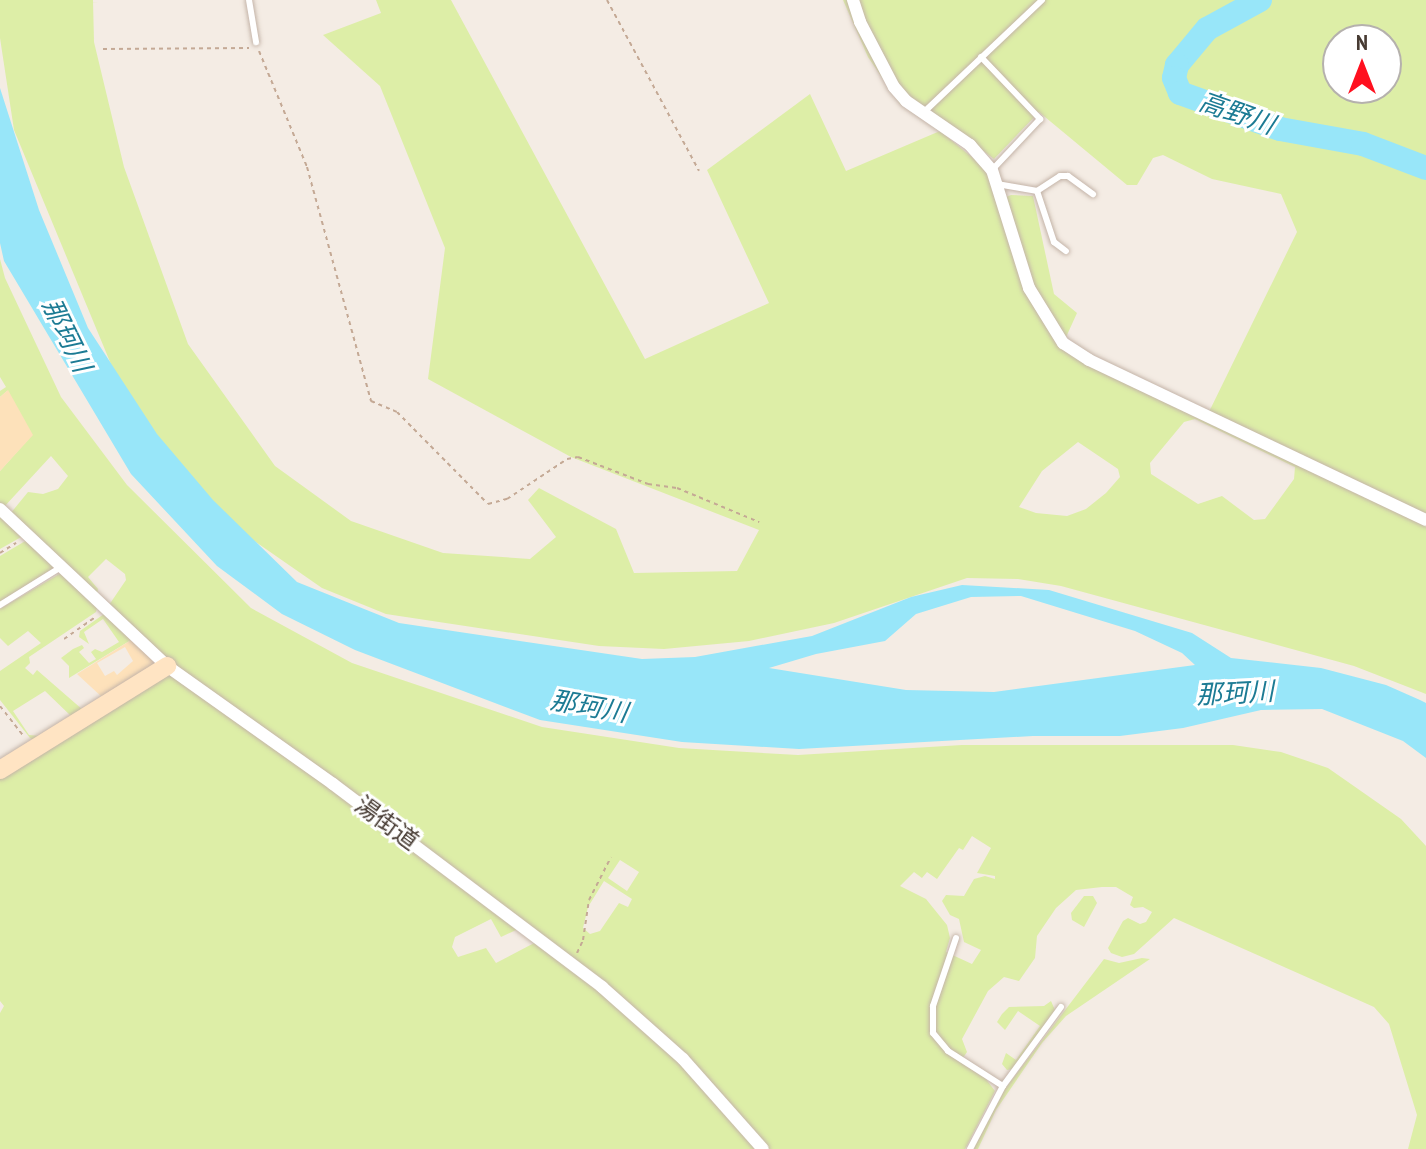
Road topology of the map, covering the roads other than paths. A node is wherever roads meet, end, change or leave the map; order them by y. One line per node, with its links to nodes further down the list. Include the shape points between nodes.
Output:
1 (249, 0): 4 (lane)
2 (853, 0): 6 (street, via 894,87)
3 (1042, 0): 5 (lane)
4 (257, 45)
5 (981, 57): 6 (lane); 7 (lane, via 1040,119)
6 (923, 113): 7 (street, via 970,145)
7 (992, 170): 8 (street)
8 (997, 184): 9 (lane); 13 (street, via 1029,288 1063,343)
9 (1037, 191): 10 (lane, via 1068,176); 11 (lane, via 1054,242)
10 (1093, 194)
11 (1066, 251)
12 (0, 509): 14 (street, 湯街道)
13 (1426, 520)
14 (61, 567): 15 (lane); 16 (street, 湯街道)
15 (0, 605)
16 (167, 666): 17 (street); 21 (street, 湯街道, via 571,962 677,1053)
17 (0, 770)
18 (956, 938): 20 (lane, via 933,1006 933,1033 948,1051)
19 (1061, 1007): 20 (lane)
20 (1003, 1086): 22 (lane)
21 (763, 1149)
22 (970, 1149)

